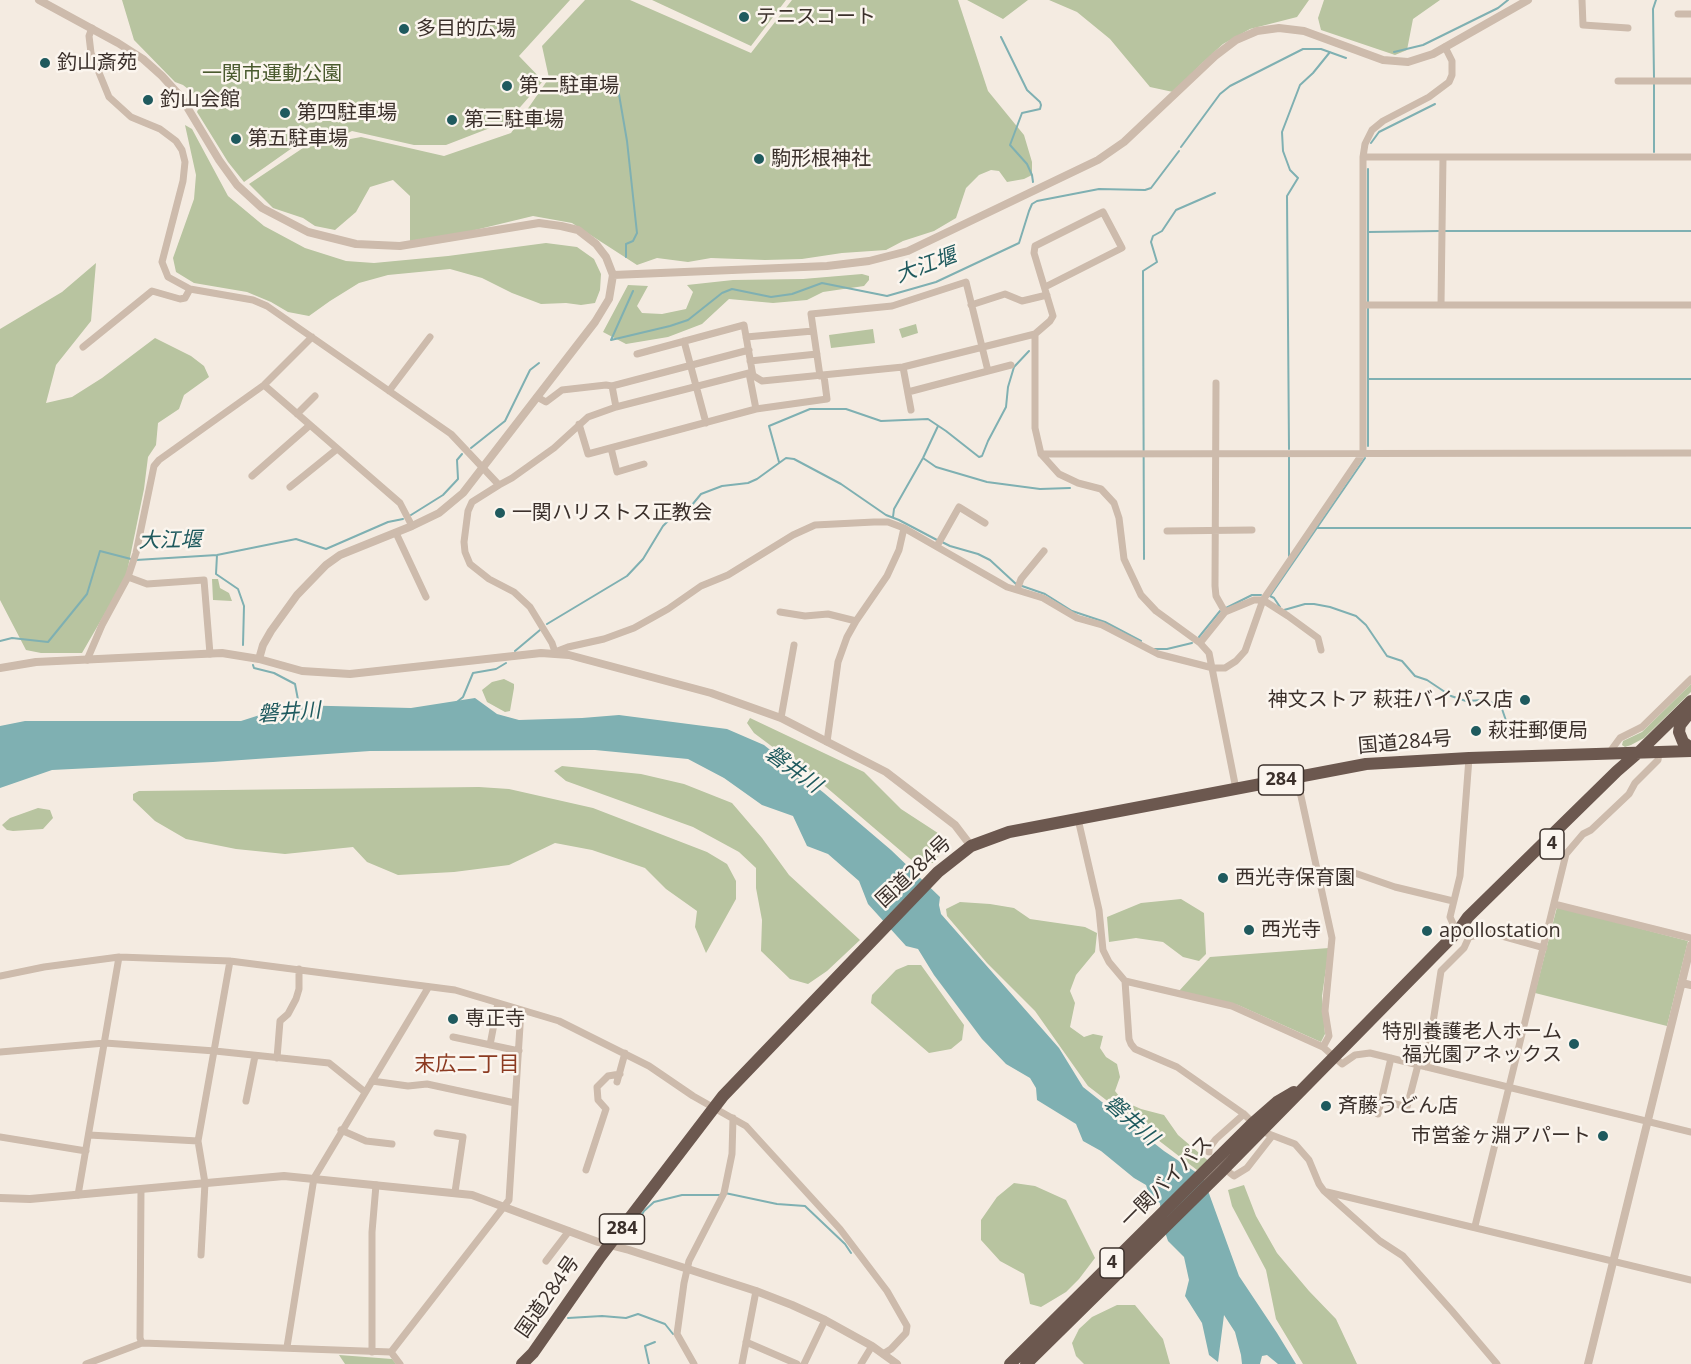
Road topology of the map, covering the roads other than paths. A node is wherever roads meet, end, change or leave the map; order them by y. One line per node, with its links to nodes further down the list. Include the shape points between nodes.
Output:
1 (39, 0): 6 (street)
2 (1528, 0): 8 (street)
3 (1582, 0): 7 (street, via 1582,25)
4 (1678, 14): 5 (street)
5 (1691, 14)
6 (92, 28): 14 (street, via 162,76 181,98 237,185 262,208 308,232 356,244 400,246 539,223 561,226 579,230 596,244); 15 (street, via 88,36 91,53 109,96 123,112 160,129 182,150 183,181 162,262 168,276)
7 (1628, 28)
8 (1445, 47): 11 (street, via 1452,61 1449,81 1372,130); 14 (street, via 1421,59 1396,62 1304,31 1257,31 1236,40 1215,56 1124,142 1098,160 908,251 827,266)
9 (1618, 81): 10 (street)
10 (1691, 81)
11 (1364, 157): 12 (street); 18 (street)
12 (1443, 157): 13 (street); 19 (street)
13 (1691, 157)
14 (613, 276): 46 (street, via 609,299 595,322)
15 (190, 289): 23 (street, via 253,300); 27 (street, via 180,299 152,291)
16 (1046, 291): 16 (street, via 1122,248 1103,212 1035,246); 17 (street, via 1022,301 1005,294); 22 (street, via 1053,316)
17 (971, 305): 21 (street, via 966,282 892,306 811,314); 28 (street)
18 (1364, 305): 19 (street); 58 (street)
19 (1441, 305): 20 (street)
20 (1691, 305)
21 (813, 331): 25 (street); 31 (street)
22 (1035, 334): 28 (street); 56 (street, via 1035,428)
23 (312, 337): 40 (street); 43 (street)
24 (430, 337): 43 (street)
25 (746, 337): 26 (street, via 744,325); 29 (street)
26 (684, 341): 30 (street); 34 (street)
27 (83, 347)
28 (982, 347): 35 (street); 36 (street)
29 (749, 351): 32 (street); 34 (street)
30 (637, 354)
31 (817, 354): 32 (street); 38 (street)
32 (750, 361): 37 (street)
33 (1011, 365): 36 (street)
34 (691, 366): 41 (street); 42 (street)
35 (903, 367): 38 (street); 44 (street)
36 (988, 371): 44 (street)
37 (751, 375): 38 (street, via 762,381); 42 (street); 48 (street)
38 (822, 376): 48 (street, via 827,399)
39 (1216, 383): 57 (street)
40 (264, 385): 50 (street); 74 (street, via 154,466)
41 (612, 386): 46 (street, via 562,390 546,402); 47 (street)
42 (697, 386): 47 (street); 51 (street)
43 (390, 391): 61 (street, via 451,434)
44 (908, 392): 49 (street)
45 (315, 396): 50 (street)
46 (537, 397): 61 (street)
47 (616, 407): 52 (street)
48 (756, 409): 51 (street)
49 (912, 410)
50 (297, 414): 53 (street)
51 (706, 423): 54 (street)
52 (579, 424): 54 (street, via 588,454); 63 (street, via 546,454)
53 (310, 425): 55 (street); 62 (street)
54 (611, 448): 60 (street, via 617,472)
55 (337, 449): 64 (street); 66 (street, via 400,503)
56 (1041, 453): 57 (street); 81 (street, via 1059,474 1101,489 1114,502 1124,559 1141,595)
57 (1214, 453): 58 (street); 70 (street)
58 (1363, 453): 59 (street); 77 (street)
59 (1691, 453)
60 (644, 464)
61 (483, 468): 63 (street); 66 (street, via 463,493 439,513)
62 (252, 476)
63 (499, 485): 84 (street, via 472,502 465,552 470,564 530,607)
64 (290, 487)
65 (985, 523): 72 (street, via 959,507)
66 (412, 526): 71 (street)
67 (904, 528): 72 (street); 80 (street, via 887,576); 84 (street, via 888,522 815,525 728,575 701,586 634,628)
68 (1252, 530): 70 (street)
69 (1167, 531): 70 (street)
70 (1215, 531): 79 (street, via 1216,596)
71 (396, 533): 76 (street); 86 (street, via 340,555 320,570 271,631)
72 (937, 546): 75 (street)
73 (1044, 551): 75 (street)
74 (128, 577): 85 (street, via 147,584 204,580); 87 (street)
75 (1017, 590): 89 (street, via 1042,598 1077,618 1102,625 1158,654)
76 (426, 597)
77 (1263, 600): 79 (street); 83 (street, via 1318,638); 89 (street, via 1245,651 1225,668)
78 (780, 612): 80 (street, via 828,614)
79 (1225, 612): 81 (street)
80 (856, 621): 94 (street, via 838,662)
81 (1200, 643): 89 (street, via 1209,652)
82 (794, 645): 93 (street)
83 (1321, 650)
84 (555, 652): 86 (street, via 350,674 302,671); 93 (street, via 711,693)
85 (210, 654): 86 (street); 87 (street)
86 (259, 659)
87 (87, 660): 88 (street)
88 (0, 668)
89 (1213, 668): 101 (street)
90 (1691, 679): 98 (street, via 1642,728 1620,738)
91 (1691, 701): 96 (highway, 一関バイパス / 4)
92 (1691, 711): 95 (highway, via 1680,724 1679,732)
93 (781, 718): 94 (street)
94 (827, 742): 103 (street, via 886,772 955,825)
95 (1691, 750): 97 (highway, 国道284号)
96 (1639, 752): 97 (highway, 国道284号); 98 (highway, 国道284号 / 284); 107 (highway, 一関バイパス / 4, via 1614,783)
97 (1659, 752): 106 (street, via 1658,760 1629,794 1592,830 1582,834 1566,854)
98 (1610, 753): 99 (highway, 国道284号 / 284)
99 (1468, 758): 100 (highway, 国道284号 / 284, via 1366,764); 105 (street, via 1460,876)
100 (1297, 778): 101 (highway, 国道284号 / 284); 104 (street)
101 (1236, 789): 102 (highway, 国道284号 / 284)
102 (1078, 819): 103 (highway, 国道284号 / 284, via 1009,832); 115 (street, via 1099,910 1103,950)
103 (971, 846): 141 (highway, 国道284号 / 284, via 938,872)
104 (1319, 872): 105 (street, via 1349,871); 123 (street, via 1332,938 1325,1011 1329,1036)
105 (1453, 901): 107 (street, via 1450,917)
106 (1554, 904): 108 (street); 110 (street)
107 (1464, 934): 110 (street, via 1486,933); 129 (highway, 一関バイパス / 4); 132 (street, via 1464,948 1441,971)
108 (1691, 938)
109 (1691, 945): 116 (street)
110 (1544, 948): 136 (street)
111 (119, 957): 112 (street); 114 (street); 121 (street)
112 (230, 961): 113 (street); 124 (street)
113 (299, 969): 117 (street); 130 (street, via 296,999 280,1021)
114 (0, 976)
115 (1125, 981): 123 (street, via 1232,1006); 145 (street, via 1129,1039 1135,1049 1177,1067)
116 (1686, 984): 144 (street)
117 (428, 988): 118 (street, via 455,990); 134 (street)
118 (498, 1003): 119 (street); 122 (street)
119 (521, 1010): 125 (street); 127 (street, via 559,1021)
120 (453, 1037): 122 (street)
121 (105, 1043): 124 (street); 126 (street); 149 (street)
122 (490, 1045): 125 (street)
123 (1323, 1047): 129 (street)
124 (215, 1051): 128 (street); 151 (street)
125 (519, 1051): 140 (street)
126 (0, 1052)
127 (625, 1053): 133 (street); 141 (street)
128 (255, 1056): 130 (street); 139 (street)
129 (1334, 1056): 131 (street, via 1342,1064 1363,1053); 145 (highway, 一関バイパス / 4, via 1306,1086)
130 (277, 1058): 137 (street, via 329,1063)
131 (1391, 1058): 132 (street); 138 (street)
132 (1422, 1066): 136 (street); 138 (street, via 1407,1107)
133 (620, 1074): 135 (street); 155 (street, via 608,1076 597,1087 598,1100 606,1109)
134 (372, 1081): 137 (street); 140 (street, via 408,1086 427,1084)
135 (617, 1082)
136 (1509, 1087): 144 (street); 165 (street)
137 (365, 1092): 146 (street)
138 (1381, 1100): 142 (street)
139 (246, 1101)
140 (515, 1103): 164 (street, via 509,1200)
141 (714, 1107): 143 (street); 167 (highway, 国道284号 / 284)
142 (1378, 1114)
143 (734, 1118): 171 (street, via 724,1193); 181 (street, via 780,1161 840,1229 887,1292 907,1326 906,1333)
144 (1647, 1121): 147 (street); 169 (street)
145 (1258, 1126): 154 (highway, 一関バイパス / 4); 154 (street, via 1216,1139 1209,1148); 160 (street, via 1303,1151)
146 (341, 1130): 152 (street, via 366,1141); 156 (street)
147 (1691, 1132)
148 (437, 1133): 161 (street, via 464,1137)
149 (89, 1135): 151 (street); 153 (street)
150 (0, 1137): 153 (street)
151 (198, 1141): 157 (street)
152 (392, 1144)
153 (86, 1151): 162 (street)
154 (1218, 1165): 191 (highway, 一関バイパス / 4); 192 (highway, 一関バイパス / 4)
155 (586, 1170)
156 (314, 1178): 157 (street, via 284,1176); 158 (street); 178 (street)
157 (205, 1183): 159 (street); 168 (street)
158 (376, 1185): 161 (street); 179 (street)
159 (141, 1189): 162 (street); 176 (street)
160 (1324, 1191): 165 (street); 193 (street, via 1380,1241 1403,1256)
161 (455, 1192): 164 (street)
162 (78, 1195): 163 (street)
163 (0, 1198)
164 (505, 1206): 166 (street); 180 (street)
165 (1475, 1226): 169 (street)
166 (569, 1231): 167 (street); 170 (street)
167 (610, 1245): 171 (street); 184 (highway, 国道284号 / 284)
168 (201, 1255)
169 (1613, 1260): 172 (street); 194 (street)
170 (546, 1261)
171 (687, 1269): 173 (street); 185 (street, via 677,1334)
172 (1691, 1280)
173 (756, 1291): 174 (street); 175 (street)
174 (825, 1320): 177 (street); 188 (street)
175 (746, 1342): 186 (street); 187 (street)
176 (142, 1343): 178 (street); 182 (street)
177 (872, 1346): 181 (street); 189 (street)
178 (287, 1347): 179 (street)
179 (372, 1352): 180 (street)
180 (391, 1352): 183 (street)
181 (883, 1354): 190 (street)
182 (86, 1364)
183 (400, 1364)
184 (522, 1364)
185 (694, 1364)
186 (742, 1364)
187 (796, 1364)
188 (804, 1364)
189 (861, 1364)
190 (897, 1364)
191 (1010, 1364)
192 (1026, 1364)
193 (1497, 1364)
194 (1588, 1364)

